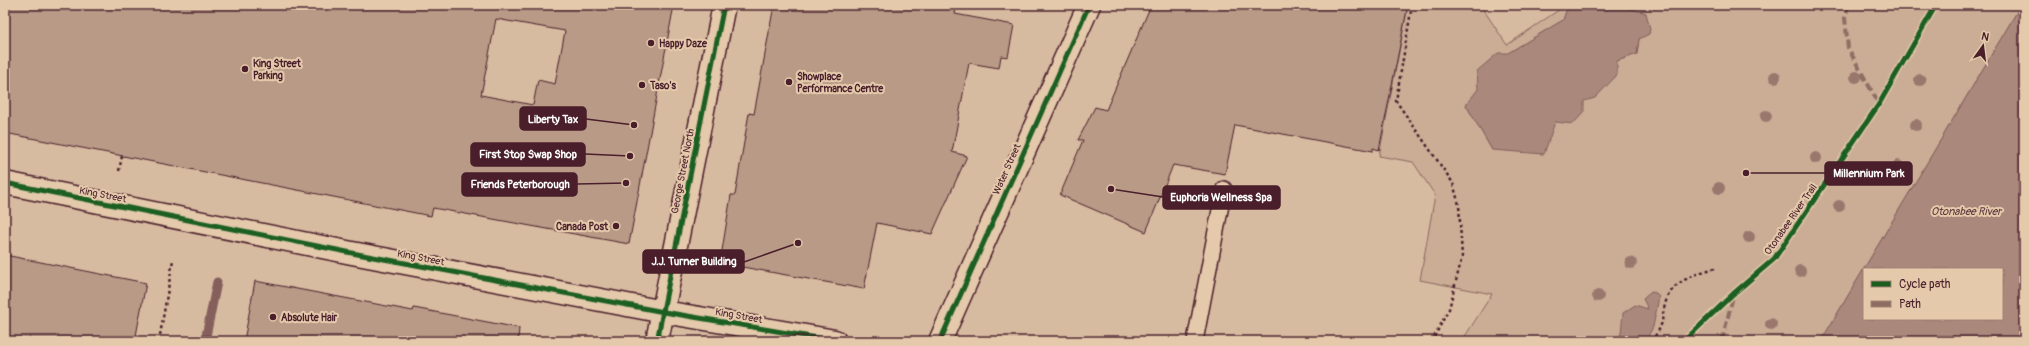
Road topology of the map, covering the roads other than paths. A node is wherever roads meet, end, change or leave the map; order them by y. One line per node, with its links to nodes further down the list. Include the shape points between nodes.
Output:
1 (724, 5): 5 (street, George Street North)
2 (1089, 5): 8 (street, Water Street)
3 (5, 183): 5 (street, King Street, via 345,252)
4 (1224, 189): 9 (lane)
5 (664, 312): 6 (street, George Street North); 7 (street, King Street)
6 (657, 341)
7 (834, 341)
8 (940, 341)
9 (1195, 341)

